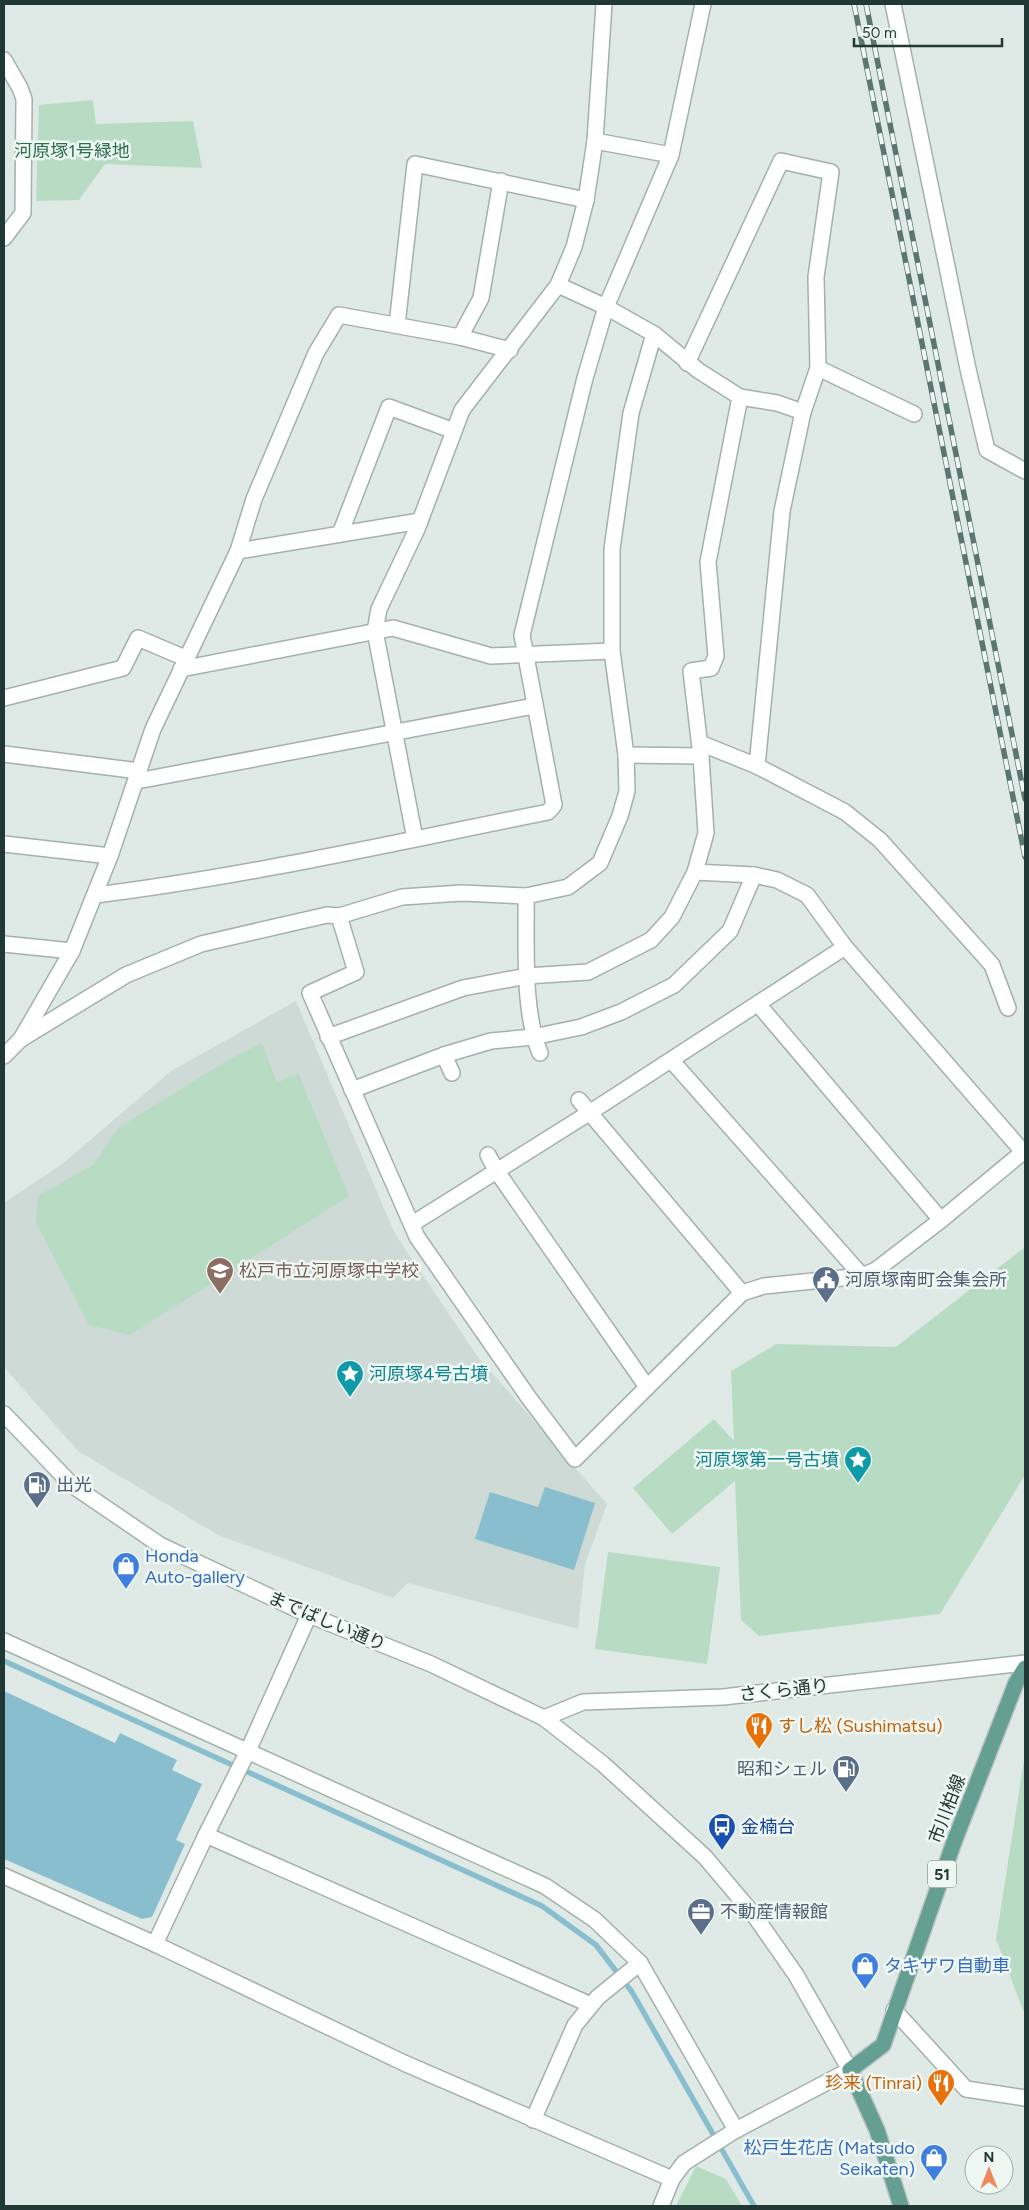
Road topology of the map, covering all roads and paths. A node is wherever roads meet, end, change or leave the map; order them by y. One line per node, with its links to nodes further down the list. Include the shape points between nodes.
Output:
1 (604, 4): 5 (street)
2 (703, 4): 6 (street)
3 (893, 4): 22 (street, via 987,450)
4 (4, 60): 9 (street, via 24,99 23,214)
5 (595, 141): 6 (street); 8 (street)
6 (671, 155): 11 (street)
7 (501, 182): 8 (street); 12 (street, via 415,164); 14 (street, via 481,298)
8 (586, 200): 10 (street, via 574,247)
9 (4, 238)
10 (558, 285): 11 (street); 15 (street)
11 (606, 308): 13 (street); 28 (street, via 585,378 522,634)
12 (397, 325): 14 (street); 25 (street, via 339,315 316,353 254,499)
13 (654, 334): 16 (street); 27 (street, via 631,413 612,549)
14 (460, 336): 15 (street)
15 (510, 350): 21 (street, via 462,410)
16 (687, 363): 17 (street, via 781,161 831,172 816,277); 18 (street)
17 (818, 368): 19 (street); 20 (street)
18 (740, 397): 19 (street, via 777,403); 33 (street, via 708,562 716,656 711,668 691,671)
19 (803, 412): 36 (street, via 782,512)
20 (914, 414)
21 (454, 432): 23 (street); 24 (street, via 389,407)
22 (1025, 471)
23 (420, 521): 24 (street); 26 (street, via 379,609)
24 (340, 534): 25 (street)
25 (238, 551): 29 (street)
26 (375, 631): 28 (street, via 393,628 490,656); 29 (street); 32 (street)
27 (612, 651): 28 (street); 35 (street)
28 (524, 655): 31 (street)
29 (183, 663): 30 (street, via 138,638 123,668); 37 (street, via 153,729)
30 (4, 698)
31 (534, 706): 32 (street); 38 (street, via 554,804 548,812)
32 (395, 732): 37 (street); 38 (street)
33 (700, 749): 35 (street); 36 (street); 41 (street, via 706,833)
34 (4, 754): 37 (street)
35 (626, 755): 44 (street, via 627,790 600,863 568,888)
36 (757, 766): 51 (street, via 845,812 880,840 992,965)
37 (138, 776): 40 (street)
38 (415, 839): 43 (street, via 171,886)
39 (4, 844): 40 (street)
40 (110, 856): 43 (street)
41 (695, 872): 42 (street); 49 (street, via 672,918 651,940 588,972)
42 (754, 875): 47 (street, via 777,880 806,895); 53 (street, via 730,930 674,985 621,1012 581,1026)
43 (96, 895): 48 (street)
44 (526, 896): 45 (street, via 462,893 402,897); 49 (street)
45 (340, 916): 52 (street, via 356,972 310,992); 54 (street, via 327,914 201,944 126,975)
46 (4, 944): 48 (street)
47 (845, 947): 50 (street); 63 (street)
48 (72, 951): 54 (street)
49 (527, 976): 52 (street, via 463,988); 53 (street)
50 (758, 1004): 58 (street); 66 (street)
51 (1008, 1008)
52 (328, 1037): 60 (street)
53 (533, 1037): 55 (street); 56 (street, via 491,1040)
54 (20, 1039): 57 (street)
55 (540, 1053)
56 (444, 1055): 59 (street); 60 (street)
57 (4, 1056)
58 (671, 1060): 62 (street); 68 (street)
59 (452, 1073)
60 (352, 1090): 67 (street)
61 (579, 1100): 62 (street)
62 (589, 1113): 65 (street); 69 (street)
63 (1024, 1153): 66 (street)
64 (488, 1155): 65 (street)
65 (496, 1170): 67 (street); 70 (street)
66 (941, 1220): 68 (street, via 876,1270)
67 (412, 1224): 70 (street, via 417,1237 575,1459)
68 (862, 1276): 69 (street, via 764,1286)
69 (742, 1294): 70 (street)
70 (647, 1387)
71 (4, 1414): 72 (street, までばしい通り, via 72,1485 160,1546)
72 (309, 1615): 76 (street, までばしい通り, via 431,1664); 77 (street)
73 (4, 1641): 77 (street)
74 (1025, 1663): 76 (street, さくら通り, via 723,1697 583,1702)
75 (1025, 1668): 83 (main road, 市川柏線 / 51, via 1016,1683 954,1842)
76 (544, 1718): 84 (street, までばしい通り, via 603,1764 705,1858 754,1915 796,1975)
77 (245, 1757): 78 (street); 81 (street, via 545,1886 595,1920)
78 (206, 1835): 80 (street); 82 (street)
79 (4, 1876): 80 (street)
80 (155, 1944): 86 (street)
81 (635, 1967): 82 (street); 87 (street)
82 (591, 2005): 86 (street, via 575,2025)
83 (894, 2010): 84 (main road, 市川柏線 / 51, via 883,2045); 85 (street, via 966,2089)
84 (850, 2070): 87 (street); 90 (main road, via 877,2130)
85 (1025, 2098)
86 (532, 2120): 88 (street)
87 (732, 2133): 88 (street, via 684,2163)
88 (672, 2179): 89 (street)
89 (661, 2206)
90 (901, 2206)

